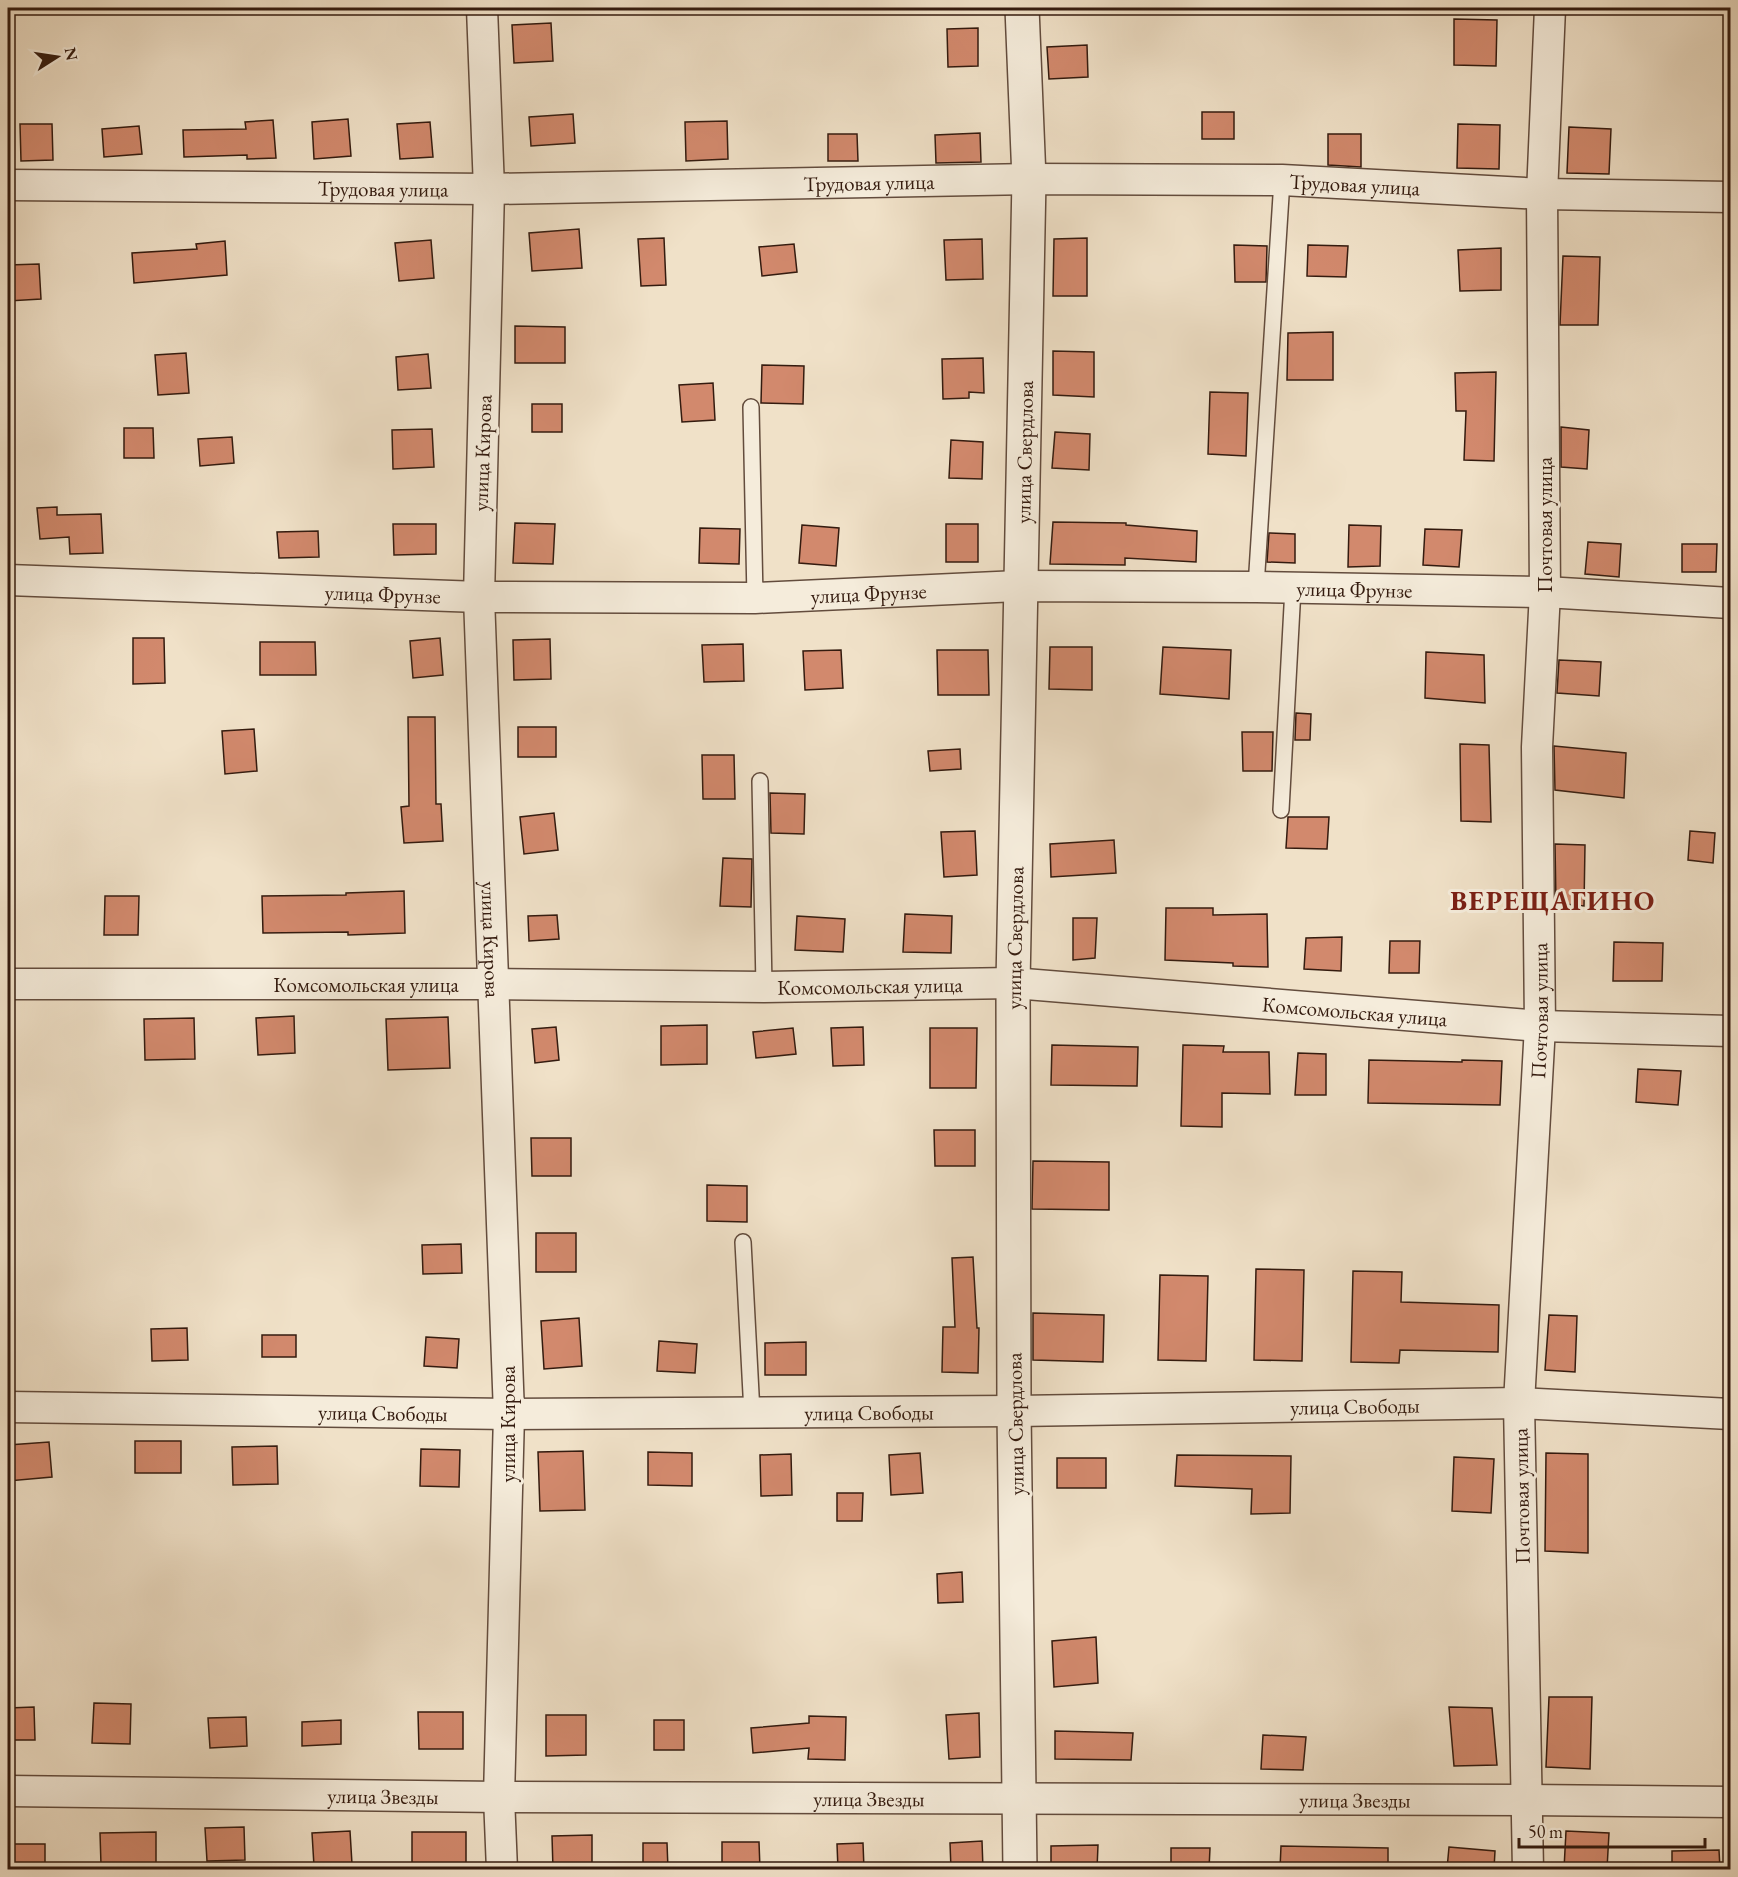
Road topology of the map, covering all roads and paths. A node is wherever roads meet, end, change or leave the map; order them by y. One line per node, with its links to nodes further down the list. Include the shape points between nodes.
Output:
1 (482, 8): 7 (street, улица Кирова)
2 (1022, 8): 4 (street, улица Свердлова)
3 (1550, 8): 8 (street, Почтовая улица)
4 (1029, 179): 5 (street, Трудовая улица); 7 (street, Трудовая улица); 12 (street, улица Свердлова)
5 (1282, 180): 8 (street, Трудовая улица); 13 (lane)
6 (8, 185): 7 (street, Трудовая улица)
7 (489, 189): 16 (street, улица Кирова)
8 (1542, 194): 9 (street, Трудовая улица); 15 (street, Почтовая улица)
9 (1731, 197)
10 (751, 407): 17 (lane)
11 (8, 579): 16 (street, улица Фрунзе)
12 (1019, 586): 13 (street, улица Фрунзе); 17 (street, улица Фрунзе); 21 (street, улица Свердлова)
13 (1256, 587): 14 (street, улица Фрунзе)
14 (1293, 588): 15 (street, улица Фрунзе); 20 (lane)
15 (1545, 592): 18 (street, улица Фрунзе); 25 (street, Почтовая улица, via 1537,747)
16 (479, 597): 17 (street, улица Фрунзе); 23 (street, улица Кирова)
17 (755, 598)
18 (1731, 603)
19 (760, 781): 24 (lane)
20 (1281, 810)
21 (1013, 983): 24 (street, Комсомольская улица); 25 (street, Комсомольская улица); 30 (street, улица Свердлова)
22 (8, 984): 23 (street, Комсомольская улица)
23 (494, 984): 24 (street, Комсомольская улица); 32 (street, улица Кирова)
24 (764, 987)
25 (1540, 1026): 26 (street, Комсомольская улица); 28 (street, Почтовая улица)
26 (1731, 1031)
27 (742, 1242): 31 (lane)
28 (1519, 1403): 30 (street, улица Свободы); 33 (street, улица Свободы); 37 (street, Почтовая улица)
29 (8, 1407): 32 (street, улица Свободы)
30 (1014, 1411): 31 (street, улица Свободы); 36 (street, улица Свердлова)
31 (752, 1413): 32 (street, улица Свободы)
32 (508, 1414): 35 (street, улица Кирова)
33 (1731, 1414)
34 (8, 1791): 35 (street, улица Звезды)
35 (499, 1797): 36 (street, улица Звезды); 39 (street, улица Кирова)
36 (1020, 1798): 37 (street, улица Звезды); 40 (street, улица Свердлова)
37 (1528, 1800): 38 (street, улица Звезды); 41 (street, Почтовая улица)
38 (1731, 1802)
39 (502, 1869)
40 (1020, 1869)
41 (1528, 1869)

